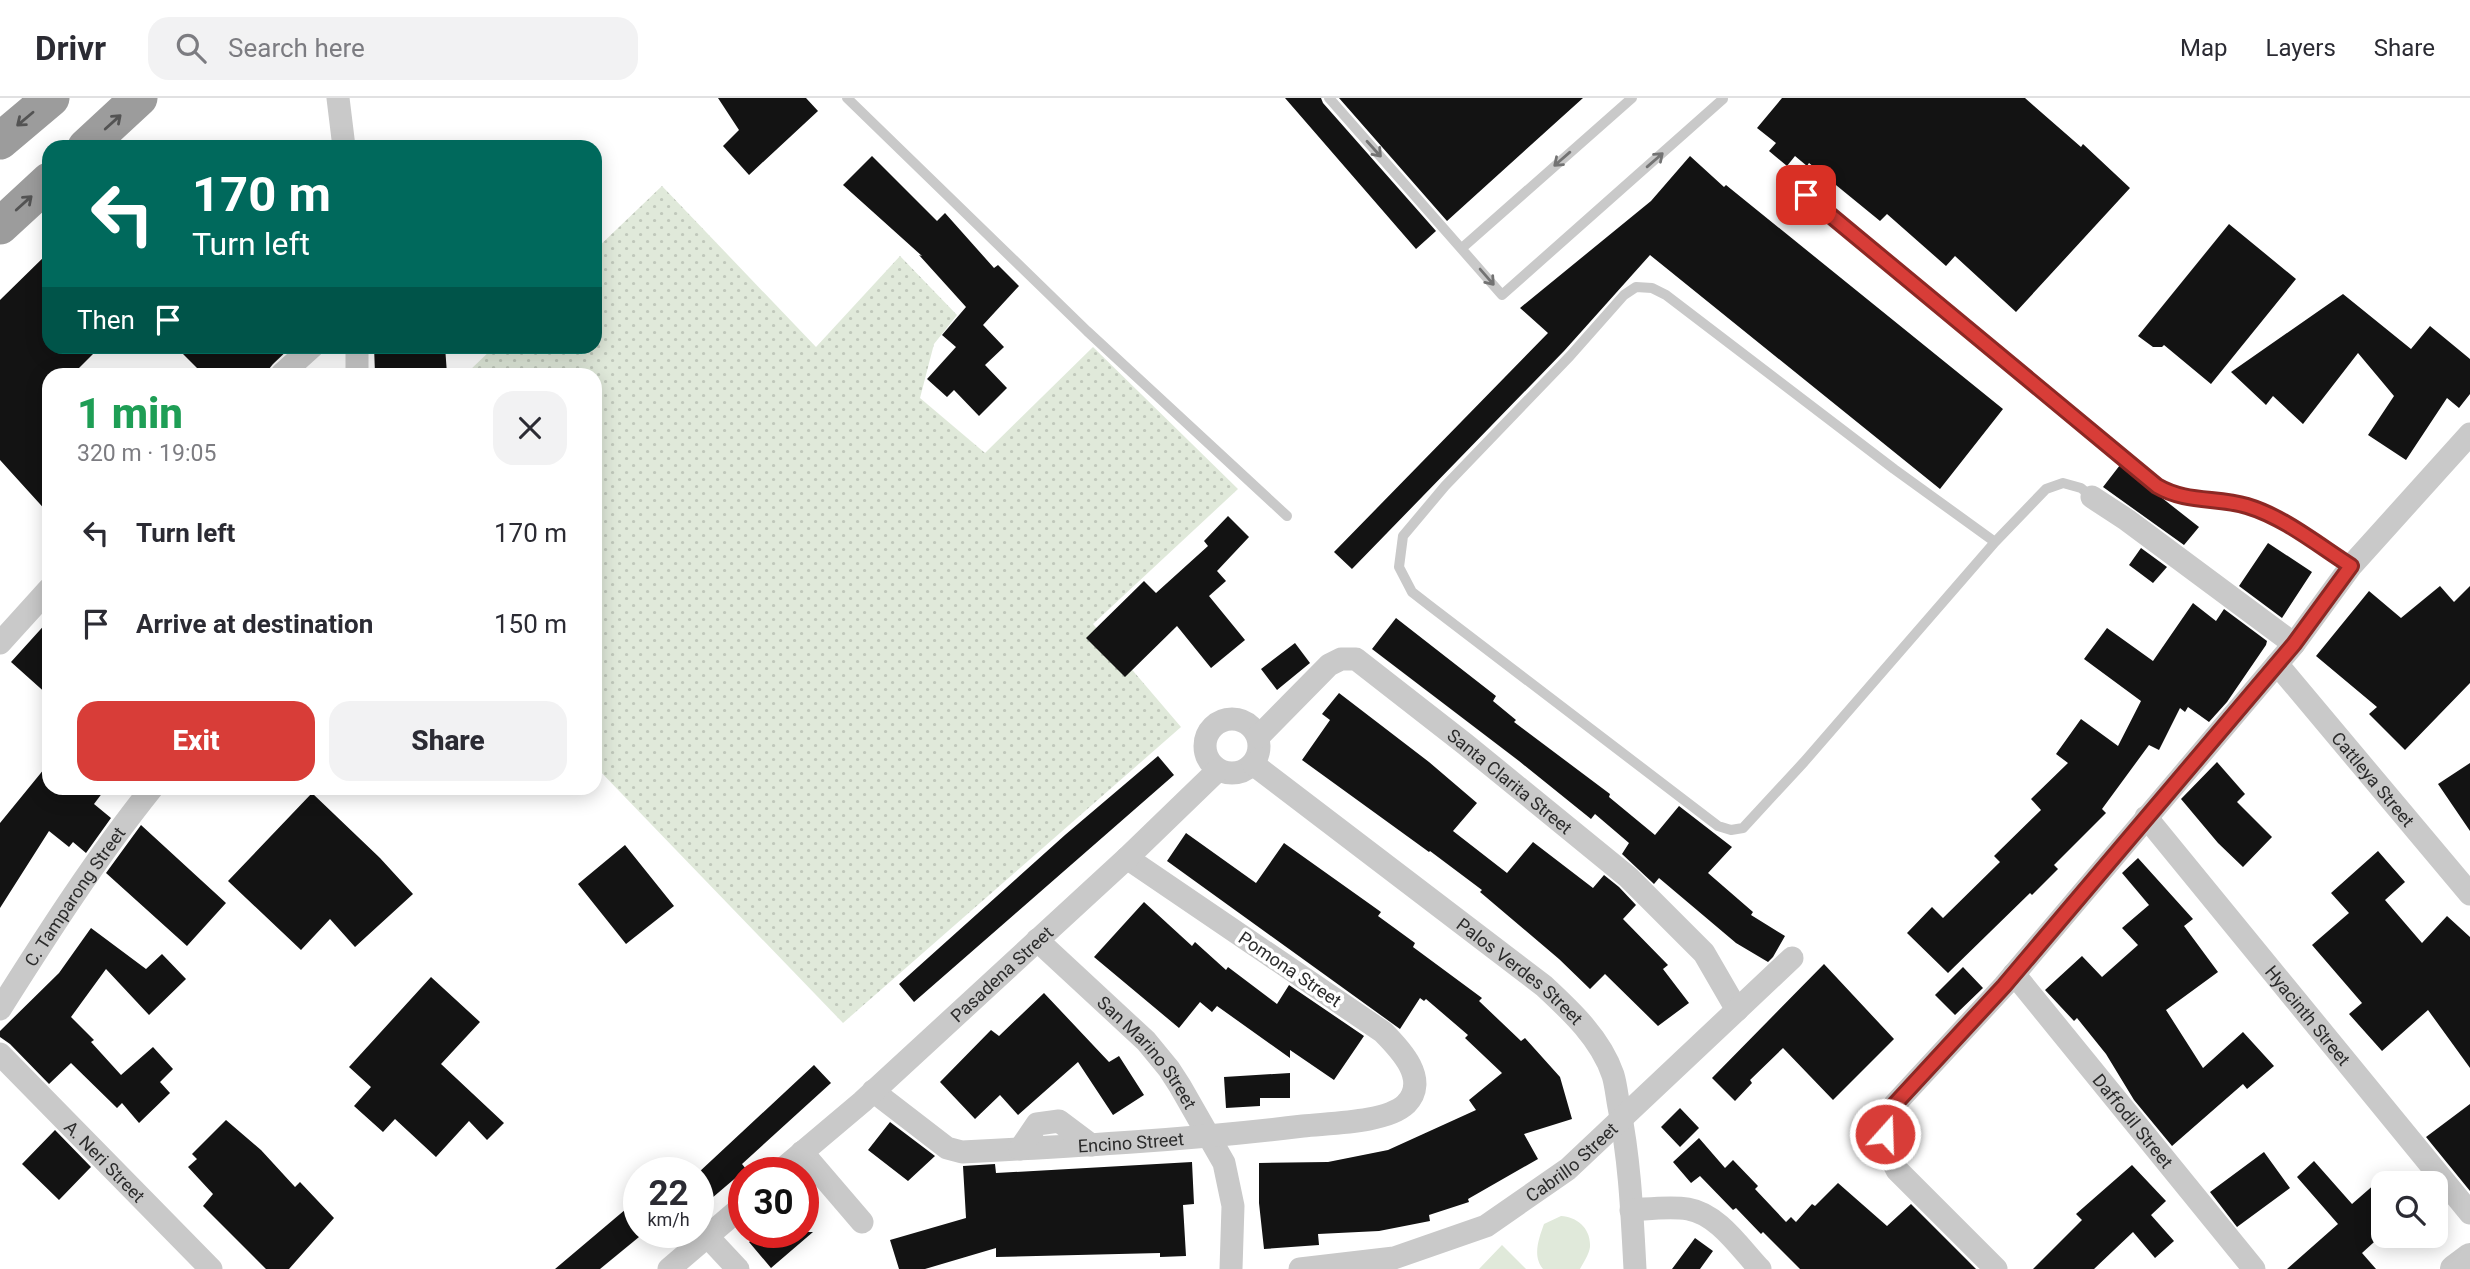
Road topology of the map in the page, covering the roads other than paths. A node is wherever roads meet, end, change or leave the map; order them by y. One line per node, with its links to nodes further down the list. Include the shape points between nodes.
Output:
1 (51, 98): 10 (highway, one-way to 10)
2 (139, 98): 8 (highway, one-way to 2)
3 (338, 98): 9 (street)
4 (847, 98): 19 (lane)
5 (1329, 98): 14 (lane, one-way to 14)
6 (1722, 98): 14 (lane, one-way to 6, via 1502,295)
7 (1629, 99): 14 (lane, one-way to 14)
8 (94, 140)
9 (343, 140)
10 (0, 141)
11 (42, 187): 13 (highway, one-way to 11)
12 (1806, 195): 21 (lane, via 2157,486 2171,494 2244,505 2267,514)
13 (0, 226)
14 (1462, 248)
15 (304, 354): 16 (street)
16 (289, 368)
17 (2469, 437): 21 (street)
18 (2092, 497): 20 (lane, via 2063,483 2046,489); 24 (street)
19 (1287, 516)
20 (1995, 542): 20 (lane, via 1804,762 1743,828 1731,830 1718,826 1412,592 1399,567 1403,536 1445,486 1636,287 1666,295)
21 (2351, 566): 24 (street)
22 (42, 597): 23 (street)
23 (0, 643)
24 (2294, 644): 25 (street)
25 (2277, 664): 30 (street); 32 (street, Cattleya Street)
26 (1258, 737): 27 (street, via 1258,754); 28 (street, via 1240,720 1214,726 1206,751); 37 (street, Santa Clarita Street, via 1329,665 1356,659 1628,877 1704,953)
27 (1252, 764): 28 (street, via 1232,774); 41 (street, Palos Verdes Street, via 1515,962 1572,1012 1613,1075)
28 (1218, 770): 31 (street, Pasadena Street)
29 (146, 795): 36 (street, C. Tamparong Street, via 58,917)
30 (2146, 817): 35 (street); 46 (street, Hyacinth Street)
31 (1127, 858): 33 (street, Pasadena Street); 40 (street, Pomona Street, via 1383,1032 1405,1057 1415,1079 1415,1089)
32 (2470, 894)
33 (1037, 940): 39 (street, Pasadena Street); 42 (street, San Marino Street, via 1153,1049)
34 (1792, 958): 37 (street, Cabrillo Street)
35 (2014, 974): 60 (street, via 1895,1104 1885,1134 1887,1153 1897,1170); 61 (street, Daffodil Street)
36 (0, 1009)
37 (1737, 1010): 41 (street, Cabrillo Street)
38 (0, 1054): 53 (street, A. Neri Street)
39 (873, 1091): 42 (street, Encino Street, via 947,1148 962,1152); 43 (street, Pasadena Street)
40 (1405, 1104): 42 (street, Encino Street, via 1379,1117)
41 (1622, 1119): 45 (street, Palos Verdes Street); 57 (street, Cabrillo Street, via 1568,1169 1486,1226 1394,1258)
42 (1209, 1137): 56 (street, San Marino Street, via 1224,1163 1233,1206)
43 (802, 1152): 44 (street, Pasadena Street); 48 (street)
44 (796, 1157)
45 (1632, 1210): 58 (street, Palos Verdes Street); 59 (street, via 1696,1211 1714,1220)
46 (2470, 1213)
47 (728, 1220): 49 (street)
48 (862, 1222)
49 (714, 1232)
50 (714, 1243): 55 (street)
51 (696, 1248): 54 (street)
52 (2470, 1256): 62 (street)
53 (211, 1269)
54 (670, 1269)
55 (738, 1269)
56 (1231, 1269)
57 (1300, 1269)
58 (1635, 1269)
59 (1760, 1269)
60 (1996, 1269)
61 (2254, 1269)
62 (2454, 1269)

